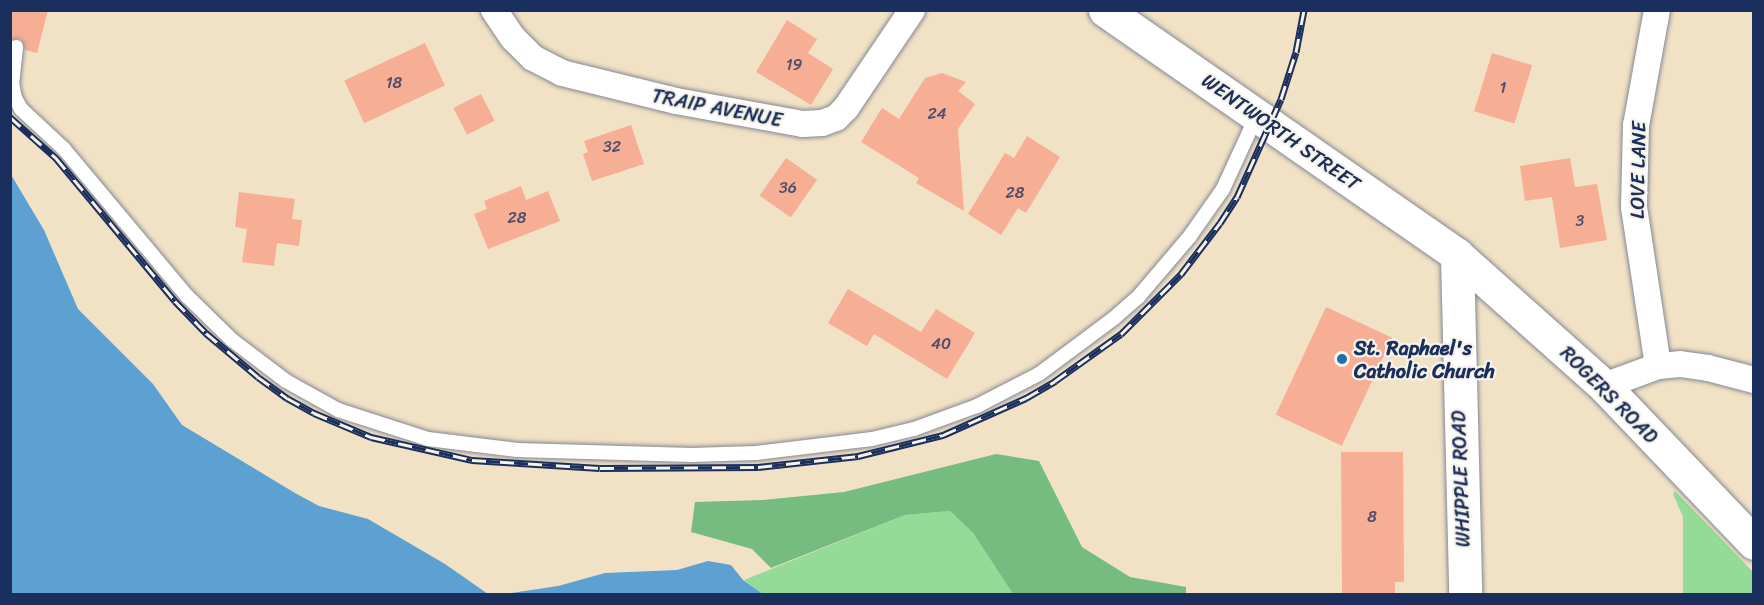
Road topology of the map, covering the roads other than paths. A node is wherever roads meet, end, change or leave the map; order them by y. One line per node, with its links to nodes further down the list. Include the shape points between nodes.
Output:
1 (494, 10): 2 (street, TRAIP AVENUE, via 533,58 562,73 676,101 802,124 836,118 846,108)
2 (912, 10)
3 (1105, 10): 6 (main road, WENTWORTH STREET)
4 (1658, 10): 8 (street, LOVE LANE, via 1636,125 1634,164 1634,207)
5 (16, 47): 6 (lane, via 12,83 21,109 64,149 187,296 232,340 286,381 338,410 428,439 517,450 756,453 872,439 914,429 977,406 1039,374 1139,296 1190,236 1223,189)
6 (1257, 115): 7 (main road, WENTWORTH STREET)
7 (1457, 255): 10 (main road, ROGERS ROAD); 12 (main road, WHIPPLE ROAD)
8 (1658, 366): 9 (street, via 1699,366); 10 (street)
9 (1754, 380)
10 (1604, 386): 11 (main road, ROGERS ROAD)
11 (1754, 543)
12 (1465, 594)

